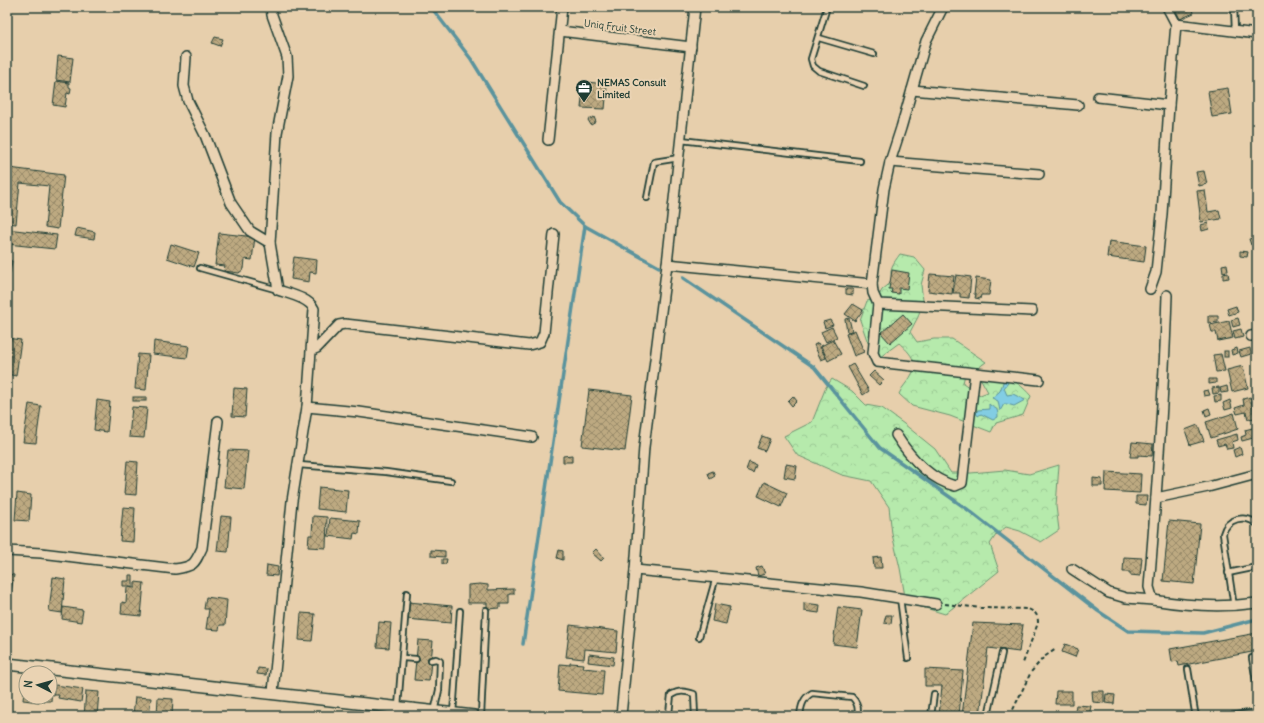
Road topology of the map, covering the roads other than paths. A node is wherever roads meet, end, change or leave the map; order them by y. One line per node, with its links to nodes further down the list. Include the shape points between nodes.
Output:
1 (271, 7): 29 (street, via 286,57 288,76 277,133)
2 (562, 7): 9 (street)
3 (695, 7): 13 (street)
4 (827, 7): 12 (lane)
5 (943, 7): 17 (street, via 926,41)
6 (1167, 7): 8 (street)
7 (1234, 7): 10 (lane)
8 (1176, 24): 10 (street); 20 (street)
9 (560, 31): 13 (street, Uniq Fruit Street); 21 (street)
10 (1235, 31): 11 (street)
11 (1257, 34)
12 (819, 38): 14 (lane); 16 (lane, via 811,60 813,66)
13 (691, 47): 22 (street)
14 (874, 54)
15 (186, 57): 29 (street, via 184,86 188,101 205,136 231,203 250,231)
16 (864, 86)
17 (912, 90): 19 (street); 25 (street)
18 (1098, 97): 20 (street)
19 (1078, 105)
20 (1169, 105): 33 (street, via 1162,214 1156,272)
21 (548, 140)
22 (681, 140): 23 (street); 24 (lane)
23 (679, 158): 27 (lane, via 654,162); 30 (street)
24 (860, 161)
25 (890, 162): 26 (street); 32 (street)
26 (1039, 174)
27 (648, 198)
28 (554, 234): 38 (street, via 544,333 540,342 529,345 345,324 339,325)
29 (270, 243): 34 (street)
30 (667, 264): 32 (street); 53 (street, via 644,448)
31 (200, 268): 34 (lane)
32 (872, 284): 36 (street)
33 (1150, 289)
34 (278, 290): 38 (street, via 313,306)
35 (1167, 295): 48 (street)
36 (878, 304): 37 (street); 39 (street, via 873,353 877,362)
37 (1032, 311)
38 (312, 350): 41 (street)
39 (975, 373): 40 (street); 43 (street, via 962,483 955,486 945,484 918,464)
40 (1039, 380)
41 (307, 407): 44 (street); 45 (street)
42 (218, 420): 50 (street, via 202,548 196,562 189,567 175,569)
43 (896, 435)
44 (532, 437)
45 (299, 465): 47 (lane, via 386,472); 74 (street, via 292,501)
46 (1257, 474): 48 (street)
47 (451, 481)
48 (1156, 498): 58 (street, via 1148,587)
49 (1257, 524): 54 (lane, via 1241,518 1224,527 1222,534)
50 (7, 551)
51 (1257, 567): 54 (lane)
52 (1072, 569): 58 (street, via 1109,592 1126,598)
53 (635, 570): 55 (street); 83 (street)
54 (1228, 573): 61 (lane)
55 (716, 577): 57 (street); 64 (lane)
56 (406, 593): 66 (lane)
57 (900, 598): 60 (street); 67 (lane)
58 (1153, 600): 61 (street, via 1211,607)
59 (1257, 603): 61 (street)
60 (936, 604)
61 (1234, 606)
62 (486, 610): 82 (lane)
63 (460, 611): 79 (lane)
64 (700, 637)
65 (1002, 653): 89 (lane)
66 (403, 658): 69 (lane); 76 (lane)
67 (908, 658)
68 (1252, 658): 73 (lane)
69 (416, 659)
70 (431, 660): 77 (lane, via 440,661 439,690)
71 (9, 664): 74 (street)
72 (1188, 669): 90 (lane, via 1194,712)
73 (1257, 686)
74 (273, 692): 76 (street)
75 (934, 694): 88 (lane)
76 (398, 707): 77 (street)
77 (434, 712): 79 (street)
78 (1257, 712): 91 (lane)
79 (453, 714): 81 (street)
80 (668, 715): 84 (lane); 85 (lane, via 671,695 684,691 694,694)
81 (474, 716)
82 (481, 716)
83 (621, 716)
84 (687, 716)
85 (695, 716)
86 (800, 716): 87 (lane, via 803,702 812,693 852,697 858,707)
87 (858, 716)
88 (931, 716)
89 (988, 716)
90 (1197, 716)
91 (1229, 716)

